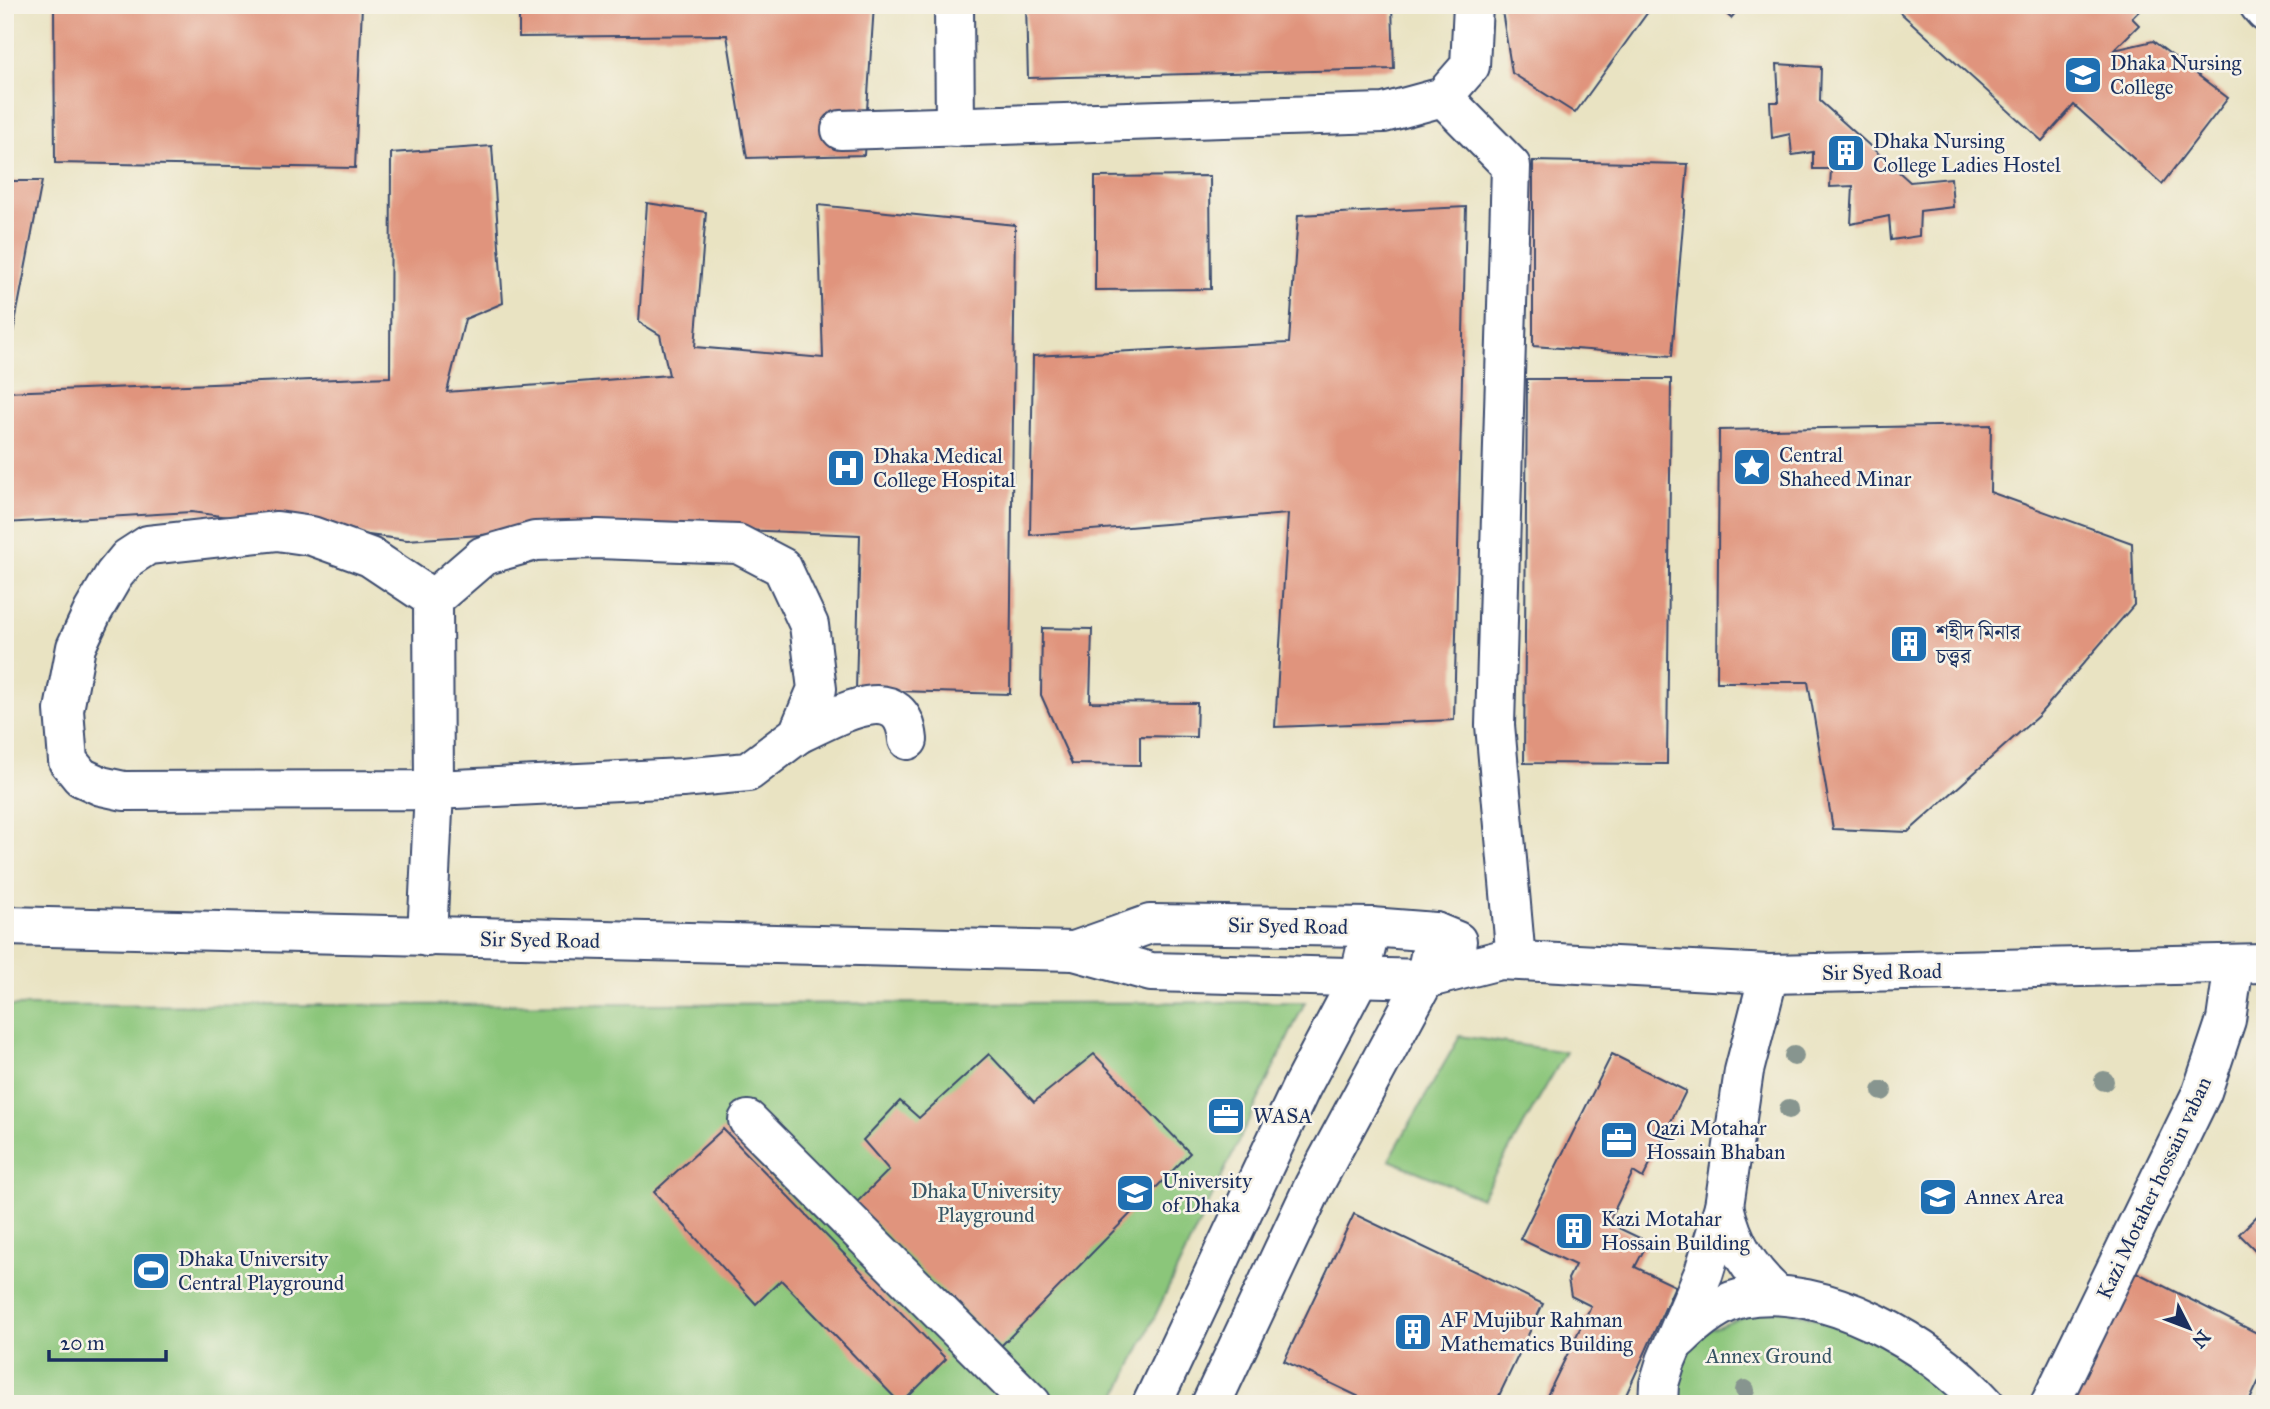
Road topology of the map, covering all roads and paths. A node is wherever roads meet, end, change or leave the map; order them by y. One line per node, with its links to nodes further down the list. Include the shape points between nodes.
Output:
1 (954, 5): 6 (main road)
2 (1473, 5): 5 (main road, via 1470,66)
3 (2259, 5): 4 (main road)
4 (2265, 12)
5 (1443, 97): 6 (main road, via 1384,113); 17 (main road, via 1511,166 1495,725)
6 (955, 127): 7 (main road)
7 (841, 130)
8 (433, 599): 9 (main road, via 483,556 535,541 738,544 782,567 809,625 817,690); 11 (main road); 11 (main road, via 370,556 312,536 277,531 148,545 128,558 93,611 76,647 64,710 68,761 81,777 124,791)
9 (798, 734): 10 (main road, via 864,705 883,705 898,711); 11 (main road, via 748,772)
10 (908, 740)
11 (434, 790): 15 (main road)
12 (5, 926): 15 (main road, Sir Syed Road)
13 (1371, 927): 14 (main road, Sir Syed Road); 16 (main road, Sir Syed Road, via 1150,924); 20 (main road)
14 (1435, 932): 17 (main road, Sir Syed Road); 21 (main road)
15 (427, 937): 16 (main road, Sir Syed Road)
16 (1074, 951): 20 (main road, Sir Syed Road, via 1151,972)
17 (1508, 960): 19 (main road, Sir Syed Road); 21 (main road, Sir Syed Road)
18 (2249, 963): 19 (main road, Sir Syed Road); 31 (main road, Kazi Motaher hossain vaban, via 2202,1092)
19 (1769, 974): 23 (main road, via 1744,1071)
20 (1360, 978): 21 (main road, Sir Syed Road); 27 (main road, via 1301,1088)
21 (1425, 979): 28 (main road, via 1314,1185)
22 (748, 1120): 26 (main road)
23 (1724, 1206): 24 (main road, via 1742,1258); 25 (main road)
24 (1777, 1295): 25 (main road, via 1740,1299 1717,1309); 30 (main road, via 1819,1302 1903,1338 1958,1376)
25 (1677, 1340): 29 (main road, via 1659,1384)
26 (1032, 1404)
27 (1152, 1404)
28 (1211, 1404)
29 (1658, 1404)
30 (1985, 1404)
31 (2050, 1404)

